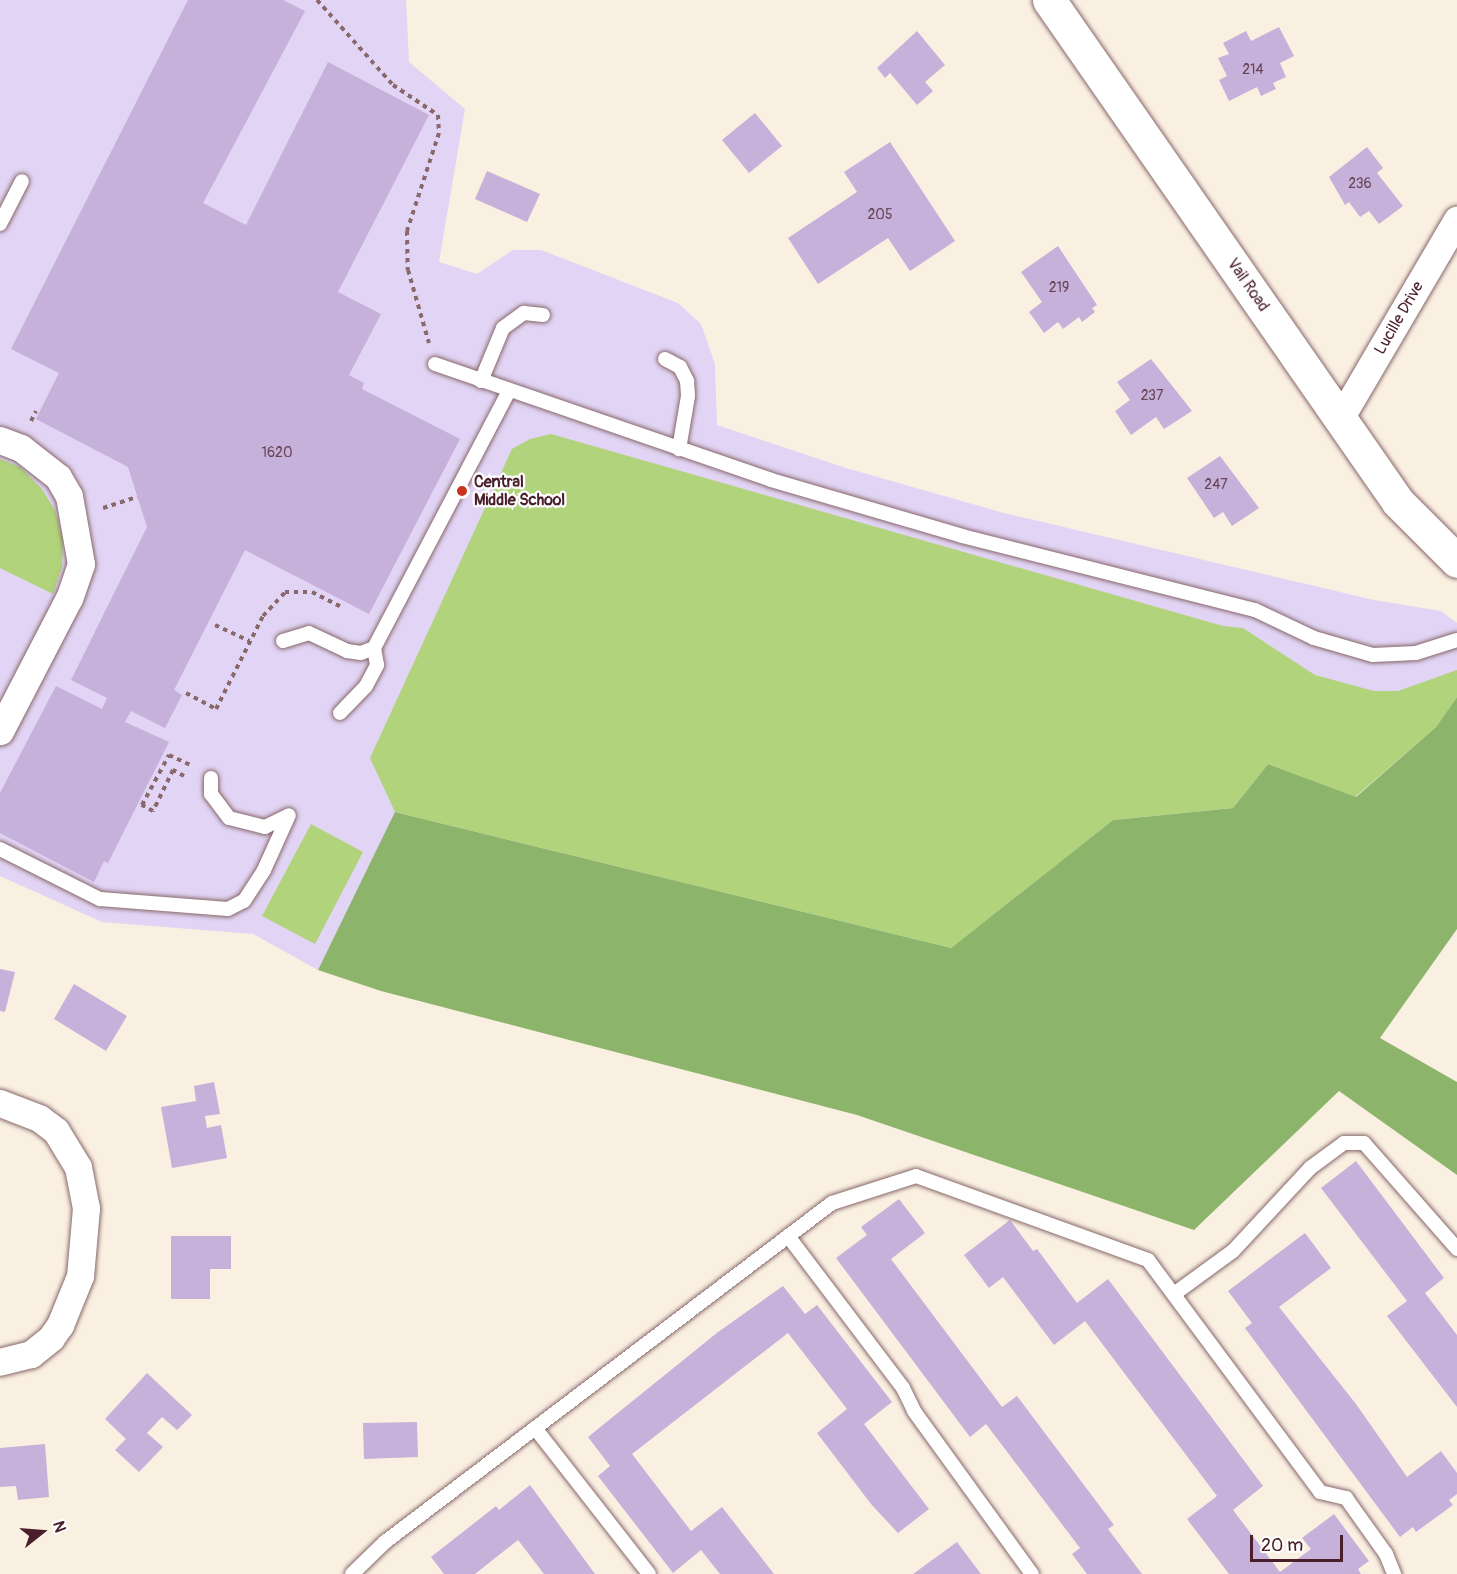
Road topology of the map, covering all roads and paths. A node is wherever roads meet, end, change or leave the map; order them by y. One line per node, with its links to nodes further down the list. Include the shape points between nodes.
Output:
1 (317, 0): 8 (path, via 393,85 438,115 439,133 407,231 408,270)
2 (1049, 0): 12 (street, Vail Road)
3 (22, 181): 5 (lane)
4 (1457, 219): 12 (street, Lucille Drive)
5 (0, 224)
6 (543, 315): 9 (lane, via 524,313 503,328)
7 (665, 359): 15 (lane, via 680,368 687,381)
8 (435, 364): 9 (lane)
9 (481, 381): 10 (lane)
10 (509, 392): 15 (lane); 23 (lane)
11 (36, 411): 13 (path)
12 (1341, 417): 18 (street, Vail Road, via 1398,502)
13 (31, 422)
14 (0, 440): 27 (street, via 21,448 58,477 69,496 81,564 69,598)
15 (679, 449): 20 (lane, via 962,536 1255,610 1314,638 1373,655 1416,653)
16 (137, 497): 17 (path)
17 (102, 508)
18 (1457, 561)
19 (215, 625): 21 (path)
20 (1457, 640)
21 (250, 641)
22 (283, 641): 23 (lane, via 309,633 347,651 361,653)
23 (374, 648): 26 (lane, via 377,665 366,686)
24 (186, 693): 25 (path)
25 (216, 709)
26 (340, 713)
27 (0, 730)
28 (190, 765): 29 (path, via 169,755 142,805 153,811 173,770)
29 (184, 776)
30 (211, 778): 31 (lane, via 211,794 229,818 265,827 290,815 264,870 244,901 228,909 100,899)
31 (0, 849)
32 (0, 1103): 36 (street, via 39,1118 56,1131 78,1167 86,1208 80,1276 60,1325 31,1354)
33 (788, 1236): 35 (lane, via 832,1203 916,1176 1148,1260); 37 (lane); 40 (lane, via 903,1388 914,1411)
34 (1457, 1249): 35 (lane, via 1364,1143 1344,1143 1310,1168 1233,1251)
35 (1174, 1294): 41 (lane, via 1320,1492 1346,1498 1386,1554)
36 (0, 1362)
37 (535, 1428): 38 (lane, via 385,1542); 39 (lane)
38 (352, 1574)
39 (649, 1574)
40 (1032, 1574)
41 (1394, 1574)

